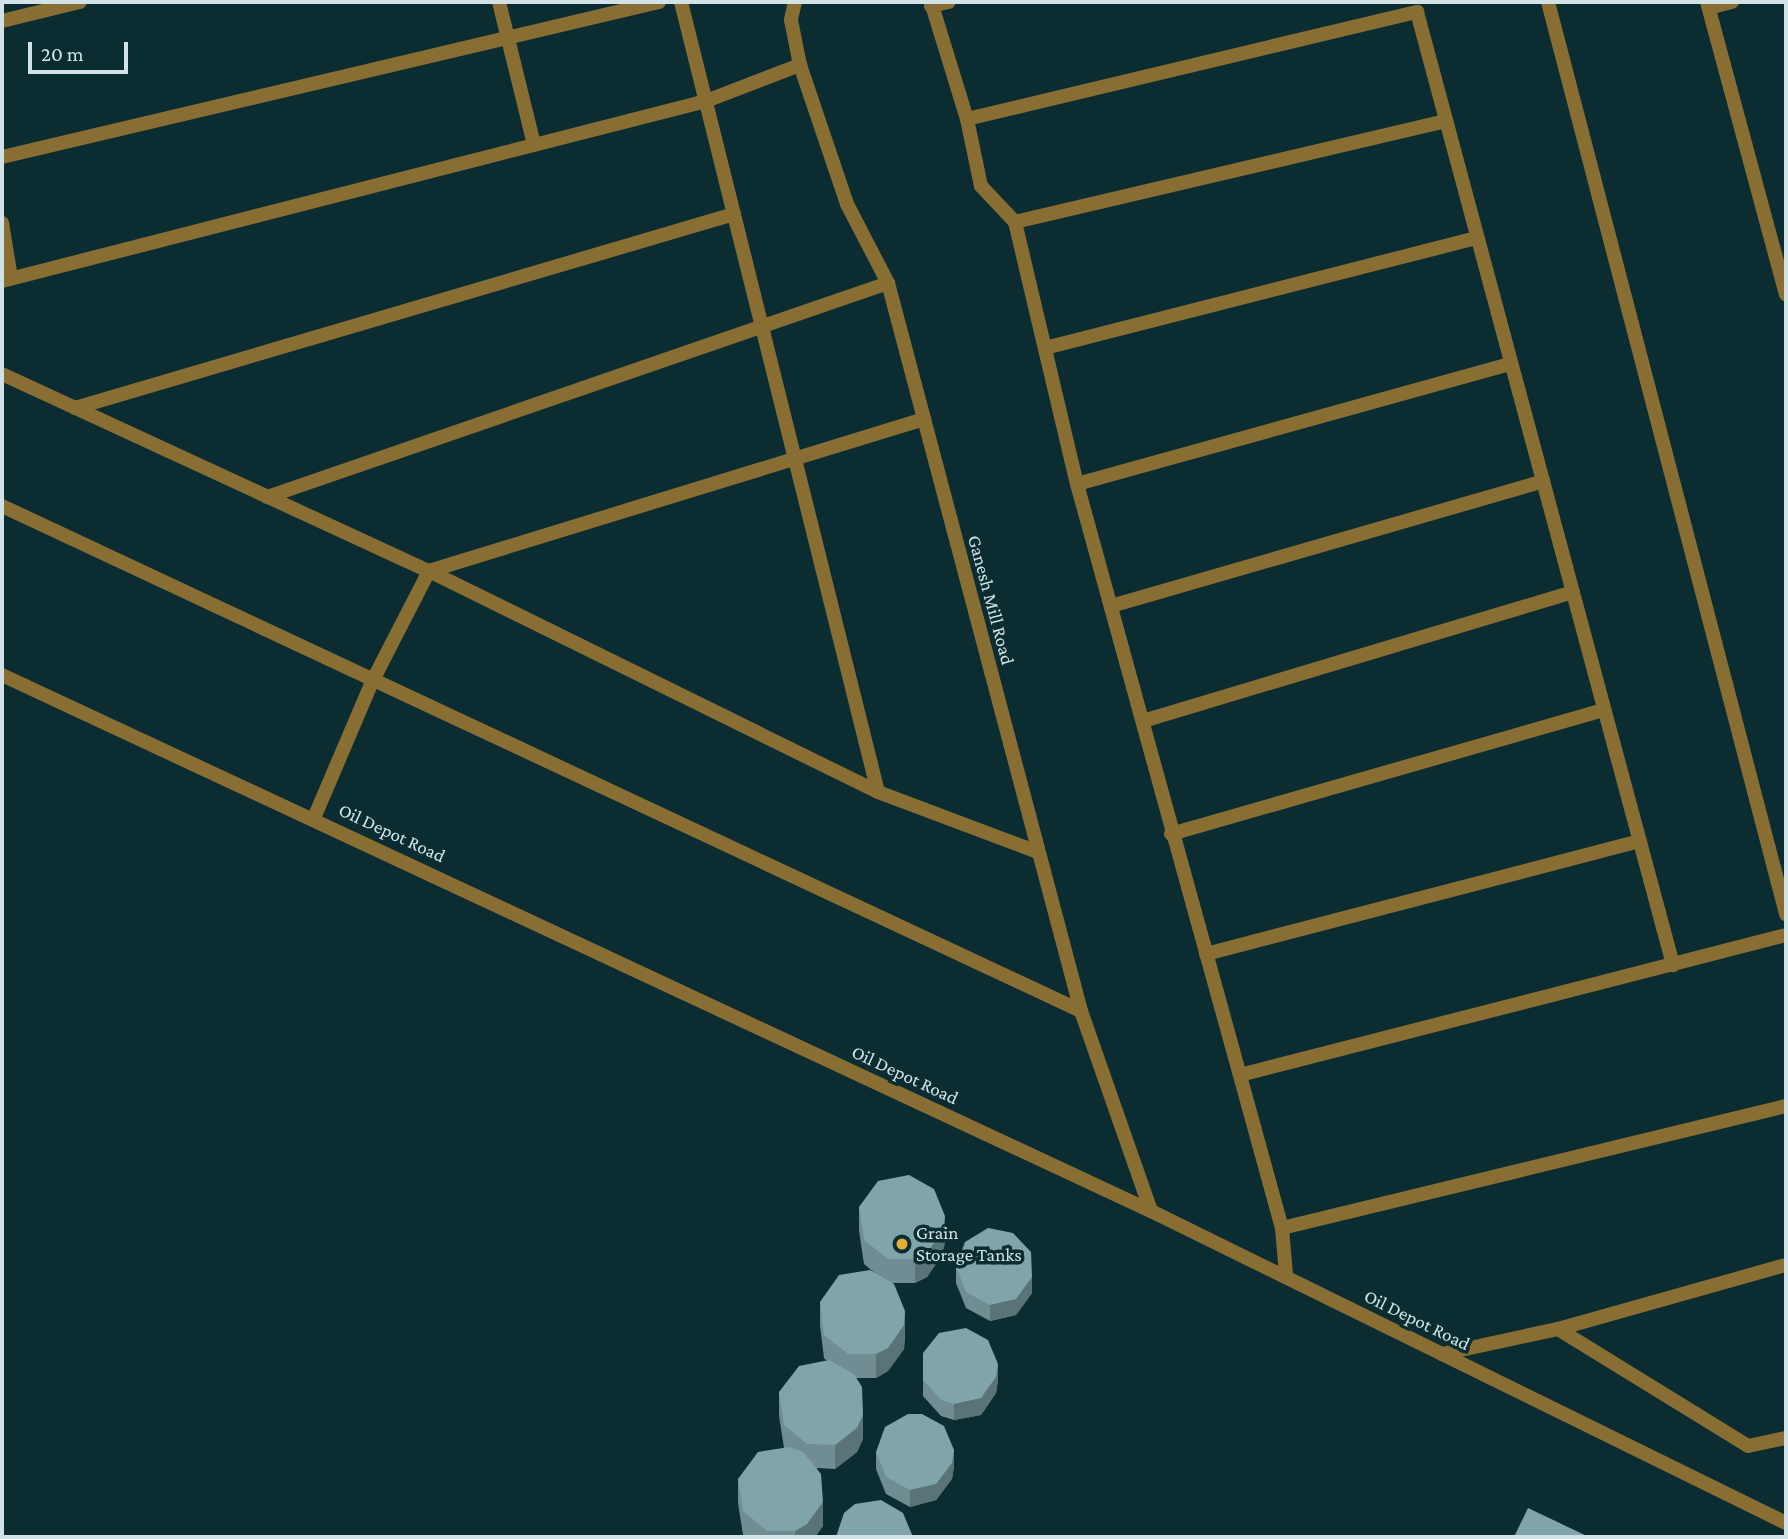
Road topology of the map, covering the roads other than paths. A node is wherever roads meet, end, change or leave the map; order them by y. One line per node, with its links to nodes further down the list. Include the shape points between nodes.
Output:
1 (80, 2): 11 (street)
2 (499, 2): 12 (street)
3 (659, 2): 12 (street)
4 (681, 2): 14 (street)
5 (795, 2): 13 (street, Ganesh Mill Road, via 791,20)
6 (949, 2): 9 (street)
7 (1548, 2): 49 (street)
8 (1732, 2): 10 (street)
9 (931, 4): 15 (street)
10 (1708, 5): 25 (street)
11 (2, 21)
12 (508, 37): 17 (street); 18 (street)
13 (800, 65): 14 (street); 24 (street, Ganesh Mill Road, via 847,204)
14 (706, 101): 17 (street); 19 (street)
15 (967, 119): 16 (street, via 1417,12); 20 (street, via 981,186)
16 (1446, 121): 20 (street); 22 (street)
17 (534, 145): 23 (street)
18 (2, 157)
19 (734, 214): 26 (street); 30 (street)
20 (1015, 222): 27 (street)
21 (2, 223): 23 (street)
22 (1477, 237): 27 (street); 28 (street)
23 (7, 280)
24 (888, 283): 26 (street); 31 (street, Ganesh Mill Road)
25 (1786, 295)
26 (762, 328): 32 (street); 35 (street)
27 (1045, 348): 34 (street)
28 (1511, 364): 33 (street); 34 (street)
29 (2, 374): 30 (street)
30 (75, 408): 35 (street)
31 (924, 419): 32 (street); 48 (street, Ganesh Mill Road)
32 (795, 459): 37 (street); 44 (street)
33 (1543, 481): 38 (street); 39 (street)
34 (1076, 484): 39 (street)
35 (267, 497): 37 (street)
36 (2, 506): 41 (street)
37 (429, 571): 41 (street); 44 (street)
38 (1573, 592): 42 (street); 43 (street)
39 (1111, 606): 43 (street)
40 (2, 675): 45 (street, Oil Depot Road)
41 (373, 680): 45 (street); 53 (street)
42 (1604, 710): 46 (street); 47 (street)
43 (1143, 721): 46 (street)
44 (878, 792): 48 (street)
45 (314, 818): 56 (street, Oil Depot Road)
46 (1171, 834): 51 (street)
47 (1639, 841): 51 (street); 52 (street)
48 (1038, 852): 53 (street, Ganesh Mill Road)
49 (1786, 914)
50 (1786, 935): 52 (street)
51 (1206, 954): 54 (street)
52 (1672, 965): 54 (street)
53 (1080, 1011): 56 (street, Ganesh Mill Road)
54 (1240, 1075): 57 (street)
55 (1786, 1106): 57 (street)
56 (1151, 1211): 59 (street, Oil Depot Road)
57 (1282, 1228): 59 (street)
58 (1786, 1265): 60 (street)
59 (1286, 1275): 61 (street, Oil Depot Road)
60 (1559, 1329): 61 (street); 62 (street, via 1748,1446)
61 (1442, 1354): 63 (street, Oil Depot Road)
62 (1786, 1438)
63 (1786, 1523)

